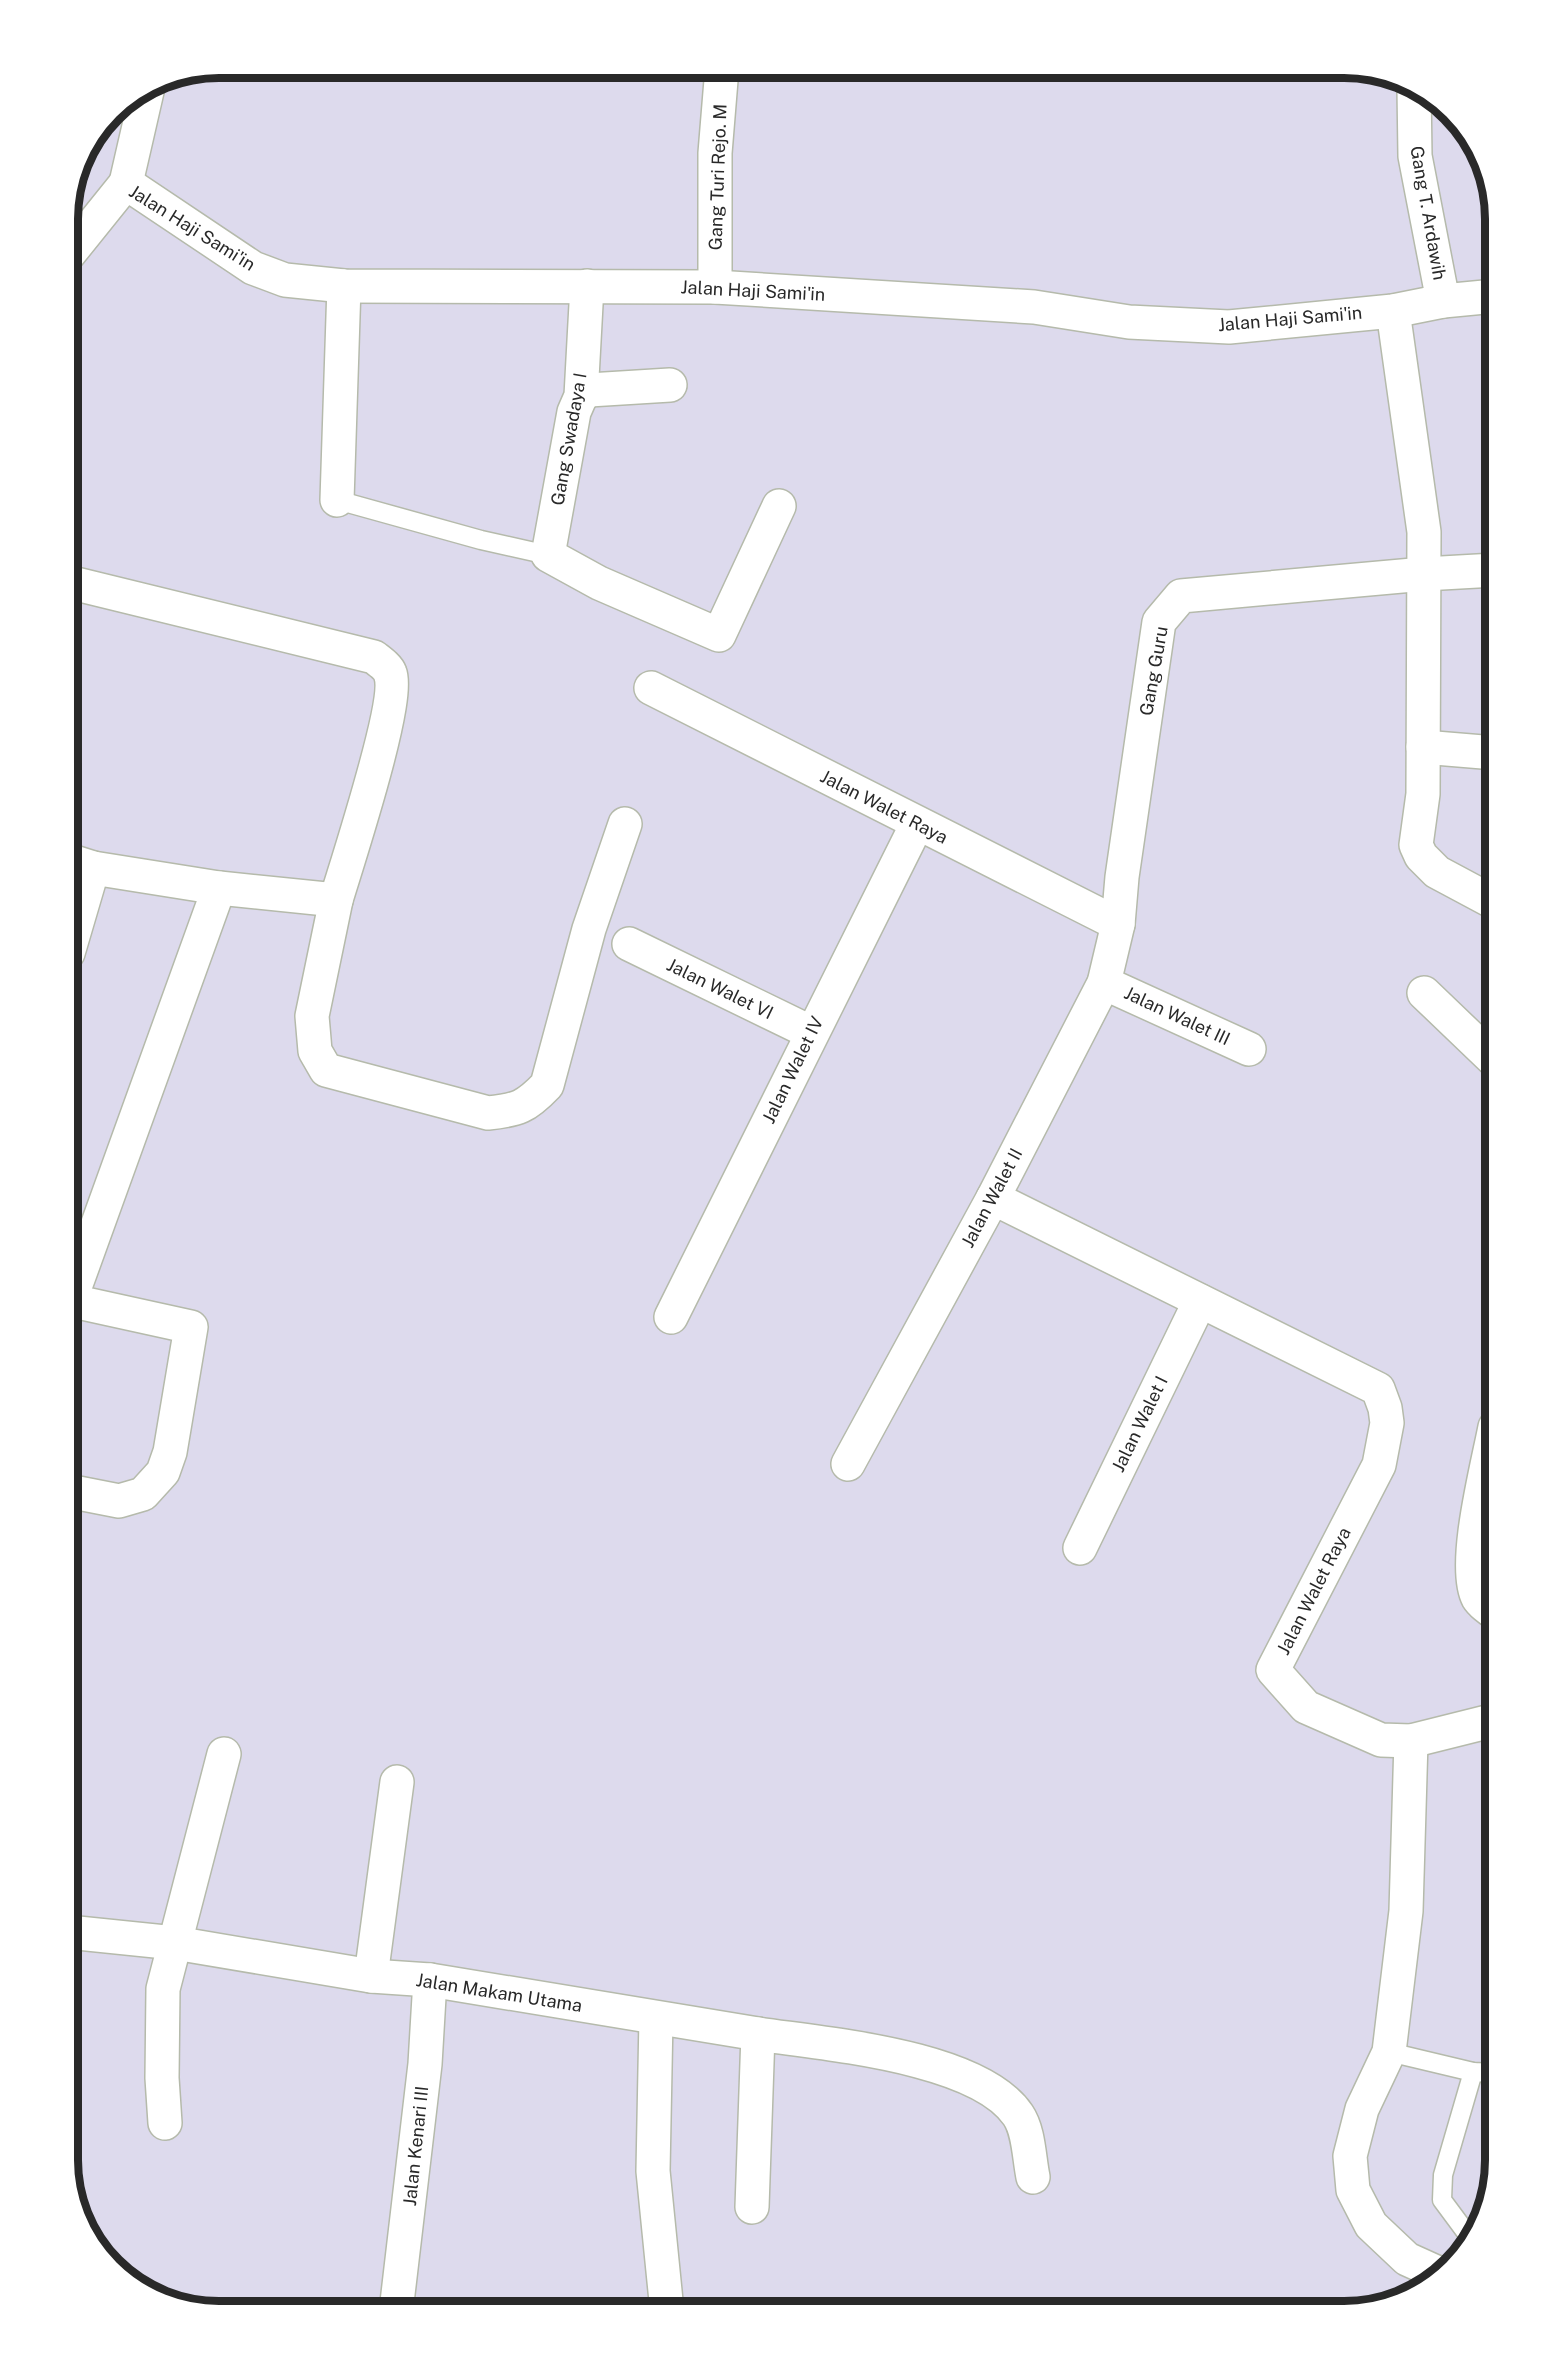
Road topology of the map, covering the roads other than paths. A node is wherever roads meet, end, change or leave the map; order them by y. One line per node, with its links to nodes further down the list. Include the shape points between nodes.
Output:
1 (721, 78): 8 (street, Gang Turi Rejo. M, via 715,153)
2 (1414, 97): 10 (street, Gang T. Ardawih, via 1415,156)
3 (145, 99): 4 (street)
4 (126, 183): 5 (street, Jalan Haji Sami'in); 6 (street, Jalan Haji Sami'in, via 253,268 285,280)
5 (78, 243)
6 (344, 286): 7 (street, Jalan Haji Sami'in); 14 (street)
7 (587, 286): 8 (street, Jalan Haji Sami'in); 13 (street, Gang Swadaya I)
8 (715, 287): 11 (street, Jalan Haji Sami'in, via 1034,307 1129,322 1229,327)
9 (1485, 298): 10 (street, Jalan Haji Sami'in)
10 (1443, 301): 11 (street, Jalan Haji Sami'in)
11 (1393, 311): 18 (street, via 1424,532)
12 (670, 385): 13 (street, via 589,390)
13 (581, 396): 16 (street, Gang Swadaya I, via 574,412)
14 (338, 500): 16 (lane)
15 (779, 506): 16 (street, via 719,635 600,583)
16 (548, 555)
17 (1485, 571): 18 (street, Gang Guru)
18 (1424, 574): 21 (street); 30 (street, Gang Guru, via 1181,596 1160,622)
19 (78, 584): 29 (street, via 374,657 390,672 393,693 386,724)
20 (651, 688): 24 (street, Jalan Walet Raya)
21 (1423, 747): 22 (street); 28 (street, via 1423,794 1416,845 1437,872)
22 (1485, 752)
23 (625, 824): 29 (street, via 589,929 547,1085 529,1104 514,1111 488,1113 326,1070 315,1051 312,1016)
24 (917, 824): 30 (street, Jalan Walet Raya); 34 (street, Jalan Walet IV)
25 (80, 863): 26 (street); 27 (street)
26 (78, 878)
27 (219, 888): 29 (street); 38 (street)
28 (1485, 897)
29 (336, 900)
30 (1118, 924): 32 (street, Jalan Walet II)
31 (629, 945): 34 (street, Jalan Walet VI)
32 (1104, 983): 35 (street, Jalan Walet III); 37 (street, Jalan Walet II)
33 (1424, 993): 36 (street)
34 (812, 1033): 41 (street, Jalan Walet IV)
35 (1250, 1050)
36 (1485, 1051)
37 (993, 1198): 39 (street, Jalan Walet Raya); 42 (street, Jalan Walet II)
38 (78, 1251)
39 (1200, 1300): 45 (street, Jalan Walet I); 48 (street, Jalan Walet Raya, via 1378,1389 1387,1423 1379,1465 1273,1670 1306,1707)
40 (78, 1303): 44 (street, via 191,1327 170,1452 163,1472 143,1494 119,1501)
41 (671, 1317)
42 (848, 1464)
43 (1485, 1484): 46 (street, via 1474,1541 1473,1578 1478,1598)
44 (78, 1493)
45 (1080, 1548)
46 (1485, 1604)
47 (1485, 1722): 48 (street)
48 (1396, 1741): 57 (street, via 1406,1911)
49 (224, 1754): 52 (street)
50 (397, 1782): 53 (street)
51 (78, 1933): 52 (street, Jalan Makam Utama)
52 (175, 1943): 53 (street, Jalan Makam Utama); 60 (street, via 163,1989)
53 (371, 1976): 54 (street, Jalan Makam Utama)
54 (430, 1980): 55 (street, Jalan Makam Utama); 65 (street, Jalan Kenari III, via 424,2076)
55 (656, 2018): 56 (street, Jalan Makam Utama); 66 (street, via 653,2171)
56 (758, 2034): 61 (street, Jalan Makam Utama, via 877,2052 936,2067 1000,2095 1020,2117); 62 (street)
57 (1389, 2052): 58 (lane); 64 (street, via 1362,2109 1350,2156 1353,2190 1371,2225 1407,2259)
58 (1473, 2072): 59 (lane); 63 (lane, via 1443,2175 1442,2200)
59 (1485, 2073)
60 (165, 2123)
61 (1033, 2177)
62 (752, 2207)
63 (1466, 2231)
64 (1432, 2270)
65 (397, 2301)
66 (666, 2301)

